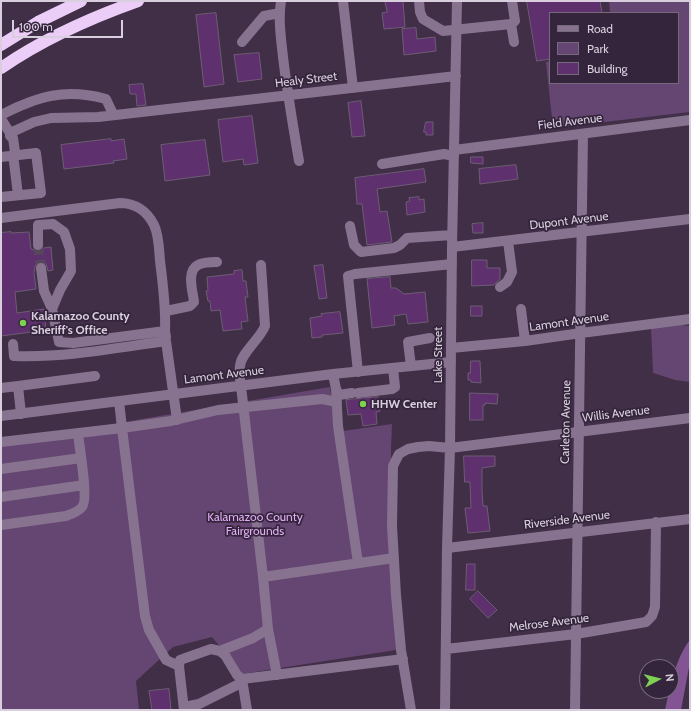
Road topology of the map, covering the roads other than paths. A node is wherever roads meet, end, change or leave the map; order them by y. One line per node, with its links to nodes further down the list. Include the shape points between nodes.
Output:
1 (81, 1): 13 (highway, via 38,22)
2 (138, 1): 14 (highway, via 104,13 43,41)
3 (281, 1): 8 (street)
4 (343, 1): 16 (street)
5 (418, 1): 10 (street, via 422,19 443,30)
6 (457, 1): 10 (street, Lake Street)
7 (512, 1): 9 (street, via 515,20)
8 (280, 13): 11 (street, via 264,16); 17 (street)
9 (511, 24): 10 (street); 12 (street)
10 (457, 28): 15 (street, Lake Street)
11 (242, 42)
12 (514, 42)
13 (1, 45)
14 (1, 68)
15 (456, 76): 16 (street, Healy Street); 24 (street, Lake Street)
16 (353, 88): 17 (street, Healy Street)
17 (288, 96): 18 (street, Healy Street); 27 (street)
18 (113, 114): 19 (street, via 106,99 63,93 22,104); 22 (street, Healy Street, via 98,117 51,118 34,122)
19 (1, 116)
20 (1, 119): 22 (street)
21 (690, 120): 23 (street, Field Avenue)
22 (10, 134): 25 (street, via 15,152)
23 (583, 134): 24 (street, Field Avenue); 34 (street, Carleton Avenue)
24 (454, 153): 28 (street, Field Avenue); 35 (street, Lake Street)
25 (13, 155): 26 (street); 29 (street); 29 (street, via 36,153 41,193)
26 (1, 157)
27 (299, 161)
28 (382, 164)
29 (18, 195): 30 (street)
30 (1, 197)
31 (1, 218): 46 (street, via 120,203 138,207 147,215 155,229)
32 (690, 219): 34 (street, Dupont Avenue)
33 (350, 226): 35 (street, via 354,245 361,252 394,248 407,238)
34 (582, 232): 36 (street, Dupont Avenue); 48 (street, Carleton Avenue)
35 (452, 235): 38 (street, Lake Street)
36 (508, 241): 38 (street, Dupont Avenue); 43 (street, via 512,272 507,282)
37 (38, 245): 44 (street, via 38,225 53,224 64,232 70,249 71,271)
38 (452, 247): 41 (street, Lake Street)
39 (217, 262): 46 (street, via 198,264 192,272 194,302 190,306)
40 (261, 264): 61 (street, via 265,326 242,360)
41 (452, 264): 53 (street, Lake Street); 57 (street, via 348,276)
42 (41, 268): 44 (street, via 44,290)
43 (500, 287)
44 (52, 309): 49 (street, via 59,342 74,344)
45 (521, 309): 51 (street)
46 (166, 311): 49 (street)
47 (690, 319): 48 (street, Lamont Avenue)
48 (581, 333): 51 (street, Lamont Avenue); 73 (street, Carleton Avenue)
49 (166, 336): 52 (street, via 110,349 36,357 14,356); 64 (street)
50 (430, 338): 55 (street, via 408,342)
51 (525, 341): 53 (street, Lamont Avenue)
52 (13, 344)
53 (451, 348): 54 (street, Lake Street)
54 (451, 362): 55 (street, Lamont Avenue); 76 (street, Lake Street)
55 (411, 366): 56 (street, Lamont Avenue)
56 (393, 368): 57 (street, Lamont Avenue); 63 (street, via 395,387 392,389 339,395)
57 (358, 372): 58 (street, Lamont Avenue)
58 (334, 374): 61 (street, Lamont Avenue); 63 (street)
59 (95, 376): 60 (street)
60 (18, 386): 62 (street); 68 (street)
61 (241, 386): 64 (street, Lamont Avenue); 67 (street)
62 (1, 388)
63 (336, 389): 66 (street)
64 (174, 394): 65 (street, Lamont Avenue); 71 (street)
65 (119, 401): 68 (street, Lamont Avenue); 72 (street)
66 (337, 402): 67 (street, via 322,398); 87 (street, via 338,426)
67 (243, 407): 71 (street); 88 (street)
68 (21, 414): 69 (street, Lamont Avenue)
69 (1, 416)
70 (690, 418): 73 (street, Willis Avenue)
71 (177, 420): 72 (street)
72 (122, 428): 74 (street); 94 (street, via 145,616 149,630 166,660)
73 (578, 432): 76 (street, Willis Avenue); 84 (street, Carleton Avenue)
74 (78, 433): 75 (street); 77 (street)
75 (1, 442)
76 (450, 448): 85 (street, Lake Street); 86 (street, Willis Avenue, via 418,446 399,454 393,466)
77 (80, 458): 78 (street); 79 (street)
78 (1, 469)
79 (84, 486): 80 (street); 83 (street, via 83,507 76,512 66,516)
80 (1, 497)
81 (690, 519): 82 (street, Riverside Avenue)
82 (656, 522): 84 (street, Riverside Avenue); 90 (street, Melrose Avenue, via 655,607 652,616 646,622)
83 (1, 525)
84 (578, 532): 85 (street, Riverside Avenue); 90 (street, Carleton Avenue)
85 (447, 548): 91 (street, Lake Street)
86 (394, 558): 87 (street); 93 (street, Willis Avenue)
87 (358, 563): 88 (street)
88 (263, 577): 89 (street)
89 (268, 629): 92 (street, via 241,643); 95 (street)
90 (576, 634): 91 (street, Melrose Avenue); 101 (street, Carleton Avenue)
91 (446, 649): 100 (street, Lake Street)
92 (220, 650): 94 (street, via 211,650 180,660); 96 (street)
93 (403, 659): 95 (street); 99 (street, Willis Avenue)
94 (179, 666): 97 (street)
95 (276, 675): 96 (street)
96 (243, 681): 97 (street, via 199,704); 98 (street)
97 (184, 708)
98 (247, 710)
99 (411, 710)
100 (445, 710)
101 (575, 710)

